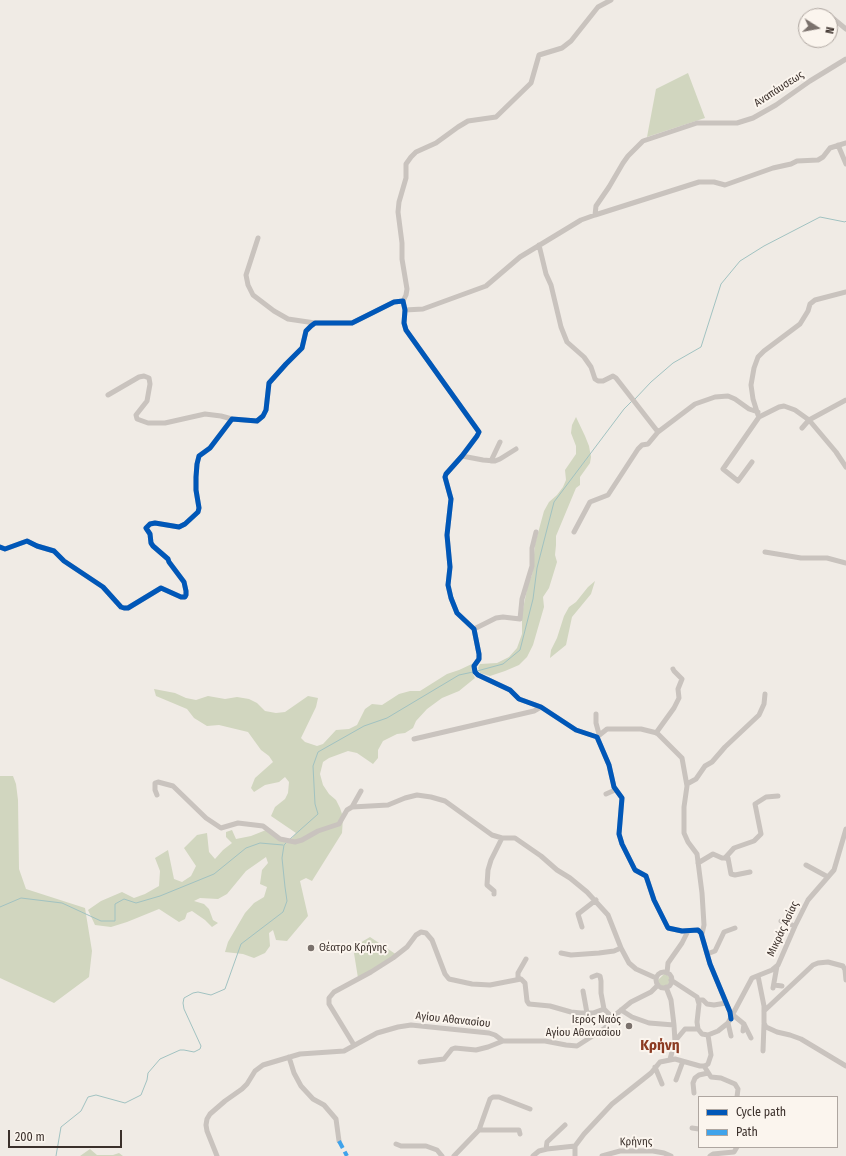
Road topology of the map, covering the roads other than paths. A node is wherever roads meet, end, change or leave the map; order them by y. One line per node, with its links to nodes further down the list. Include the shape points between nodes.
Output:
1 (611, 0): 12 (street, via 598,7 571,41 562,48 539,55 531,83 496,117 468,121 436,143 416,152 406,164 406,178 398,212 407,289)
2 (838, 22): 3 (street)
3 (846, 29)
4 (846, 59): 8 (street, Αναπάυσεως, via 753,118 737,123 697,123 643,141 626,158 596,206)
5 (846, 143): 6 (street)
6 (838, 145): 7 (street); 8 (street, via 830,148 818,160 797,161 725,185 698,182)
7 (846, 164)
8 (595, 215): 10 (street, via 581,220)
9 (258, 238): 14 (street, via 246,275 253,295 288,319)
10 (539, 245): 13 (street, via 520,256 486,286 423,309); 21 (street, via 567,342 584,357 595,379 603,381 613,376 616,378)
11 (846, 292): 17 (street, via 815,300 810,304 800,324 758,358 752,385)
12 (403, 302): 13 (street); 14 (street, via 394,302 352,322)
13 (406, 310): 24 (street, via 406,330 479,430 478,436)
14 (315, 323): 18 (street, via 306,331 302,348 269,383 263,416 257,421)
15 (108, 394): 18 (street, via 144,376 149,378 150,384 147,401 136,415 137,419 148,423 165,423 205,414)
16 (846, 400): 19 (street)
17 (758, 415): 19 (street, via 784,406); 21 (street, via 730,397 715,397 698,402); 27 (street, via 723,469 738,481)
18 (232, 419): 31 (street, via 210,448 199,456 196,490 199,510 196,514 179,527 155,523 146,528 153,546 168,559 184,582 185,597 161,588 124,608 103,587 64,561 54,551 27,541 5,549)
19 (809, 420): 20 (street); 26 (street)
20 (802, 428)
21 (658, 432): 30 (street, via 648,444 638,449 608,495 590,502)
22 (500, 442): 25 (street)
23 (516, 448): 25 (street, via 500,460)
24 (462, 456): 25 (street); 34 (street, via 444,477 451,499 446,535 450,567 448,585 457,613)
25 (491, 460)
26 (844, 461): 28 (street)
27 (752, 462)
28 (846, 467)
29 (536, 532): 34 (street, via 532,548 531,573 522,599 520,619 496,618)
30 (574, 532)
31 (0, 547)
32 (765, 552): 33 (street, via 801,558 827,558)
33 (846, 563)
34 (474, 629): 37 (street, via 479,654 479,659 474,664 478,675 510,690 519,699)
35 (673, 669): 39 (street, via 682,680 678,689 679,698)
36 (765, 694): 42 (street, via 760,715)
37 (541, 707): 40 (street, via 576,730); 41 (street, via 534,711)
38 (596, 714): 40 (street)
39 (656, 733): 40 (street, via 634,728 607,729); 42 (street, via 681,756)
40 (598, 735): 43 (street)
41 (414, 739)
42 (687, 784): 52 (street, via 684,833 697,853)
43 (615, 790): 45 (street); 62 (street, via 622,798 619,834 633,866 646,876 668,928)
44 (361, 791): 48 (street)
45 (606, 794)
46 (157, 795): 48 (street, via 155,783 173,786 206,818 221,828 238,823 263,826 280,839 295,842 339,824 347,810)
47 (778, 796): 51 (street, via 766,796 755,804 761,834 754,840 734,848)
48 (352, 808): 50 (street, via 388,805 417,795 431,797 445,801 492,835)
49 (846, 829): 55 (street, Μικράς Ασίας, via 836,865)
50 (502, 838): 56 (street, via 488,870 487,885); 57 (street, via 515,838)
51 (725, 858): 52 (street, via 713,854); 54 (street, via 728,858 731,874)
52 (698, 863): 63 (street, via 704,925)
53 (806, 865): 55 (street)
54 (750, 872)
55 (828, 877): 59 (street, Μικράς Ασίας, via 808,900)
56 (494, 894)
57 (596, 900): 60 (street, via 578,914); 64 (street, via 610,917)
58 (781, 921): 59 (street)
59 (795, 926): 68 (street, Μικράς Ασίας)
60 (582, 927)
61 (735, 928): 66 (street, via 724,932 715,951)
62 (688, 931): 63 (street, via 698,930); 70 (street, via 668,963)
63 (702, 934): 66 (street)
64 (621, 948): 65 (street, via 599,953); 73 (street, via 631,965)
65 (561, 953)
66 (707, 954): 82 (street)
67 (526, 959): 74 (street, via 518,973)
68 (777, 966): 71 (street, Μικράς Ασίας); 78 (street, via 774,986)
69 (845, 967): 76 (street); 85 (street, via 837,963 815,964)
70 (667, 973): 73 (street, via 660,973); 75 (street)
71 (758, 976): 85 (street); 88 (street, Μικράς Ασίας, via 751,980)
72 (592, 977): 83 (street, via 600,976 602,981)
73 (656, 978): 77 (street)
74 (518, 979): 86 (street, via 525,983 528,1003); 99 (street, via 490,985 449,980 430,937 426,933 418,933 407,947 393,958 334,992 329,998)
75 (671, 980): 79 (street); 81 (street)
76 (846, 980)
77 (658, 985): 79 (street); 84 (street, Αγίου Αθανασίου)
78 (782, 986)
79 (666, 987): 91 (street, via 671,1000)
80 (583, 991): 86 (street)
81 (698, 1000): 82 (street, via 714,1005); 92 (street)
82 (726, 1003): 88 (street)
83 (604, 1009): 86 (street); 87 (street)
84 (621, 1010): 87 (street, Αγίου Αθανασίου); 91 (street, via 649,1023)
85 (764, 1012): 89 (street)
86 (587, 1013)
87 (613, 1018): 97 (street, Αγίου Αθανασίου, via 605,1028 575,1046 545,1041)
88 (731, 1019): 90 (street); 94 (street, Μικράς Ασίας, via 718,1031); 95 (street)
89 (764, 1021): 100 (street); 106 (street, via 769,1029 798,1038)
90 (744, 1024): 93 (street); 96 (street)
91 (674, 1025): 98 (street)
92 (698, 1029): 94 (street, via 702,1034); 98 (street, via 685,1029)
93 (743, 1031)
94 (708, 1035): 105 (street, via 711,1058)
95 (731, 1036)
96 (751, 1038)
97 (503, 1041): 99 (street, Αγίου Αθανασίου, via 489,1033 411,1025 377,1033); 104 (street, via 476,1050 455,1048 444,1059)
98 (675, 1041): 102 (street)
99 (354, 1045): 101 (street, Αγίου Αθανασίου, via 338,1052)
100 (763, 1051)
101 (290, 1057): 119 (street, via 301,1086 336,1119); 124 (street, Αγίου Αθανασίου, via 263,1065 254,1071 242,1089 210,1114 206,1125)
102 (670, 1059): 103 (street); 107 (street, via 661,1061)
103 (683, 1061): 105 (street); 109 (street)
104 (420, 1062)
105 (704, 1066): 108 (street)
106 (846, 1066)
107 (655, 1067): 110 (street); 121 (street, via 612,1104)
108 (708, 1073): 111 (street, via 695,1078); 112 (street, via 735,1084)
109 (676, 1080)
110 (662, 1084)
111 (694, 1093)
112 (738, 1096)
113 (530, 1108): 117 (street, via 493,1097)
114 (565, 1125): 122 (street, via 547,1142)
115 (692, 1128): 116 (street)
116 (698, 1129)
117 (479, 1130): 118 (street, via 519,1130); 126 (street)
118 (520, 1134)
119 (339, 1141)
120 (396, 1144): 125 (street, via 426,1146 437,1150)
121 (575, 1146): 122 (street); 128 (street)
122 (546, 1149): 127 (street)
123 (737, 1151): 131 (street)
124 (217, 1156)
125 (442, 1156)
126 (454, 1156)
127 (534, 1156)
128 (575, 1156)
129 (602, 1156): 130 (street, Κρήνης, via 620,1151 653,1151)
130 (671, 1156)
131 (710, 1156)

